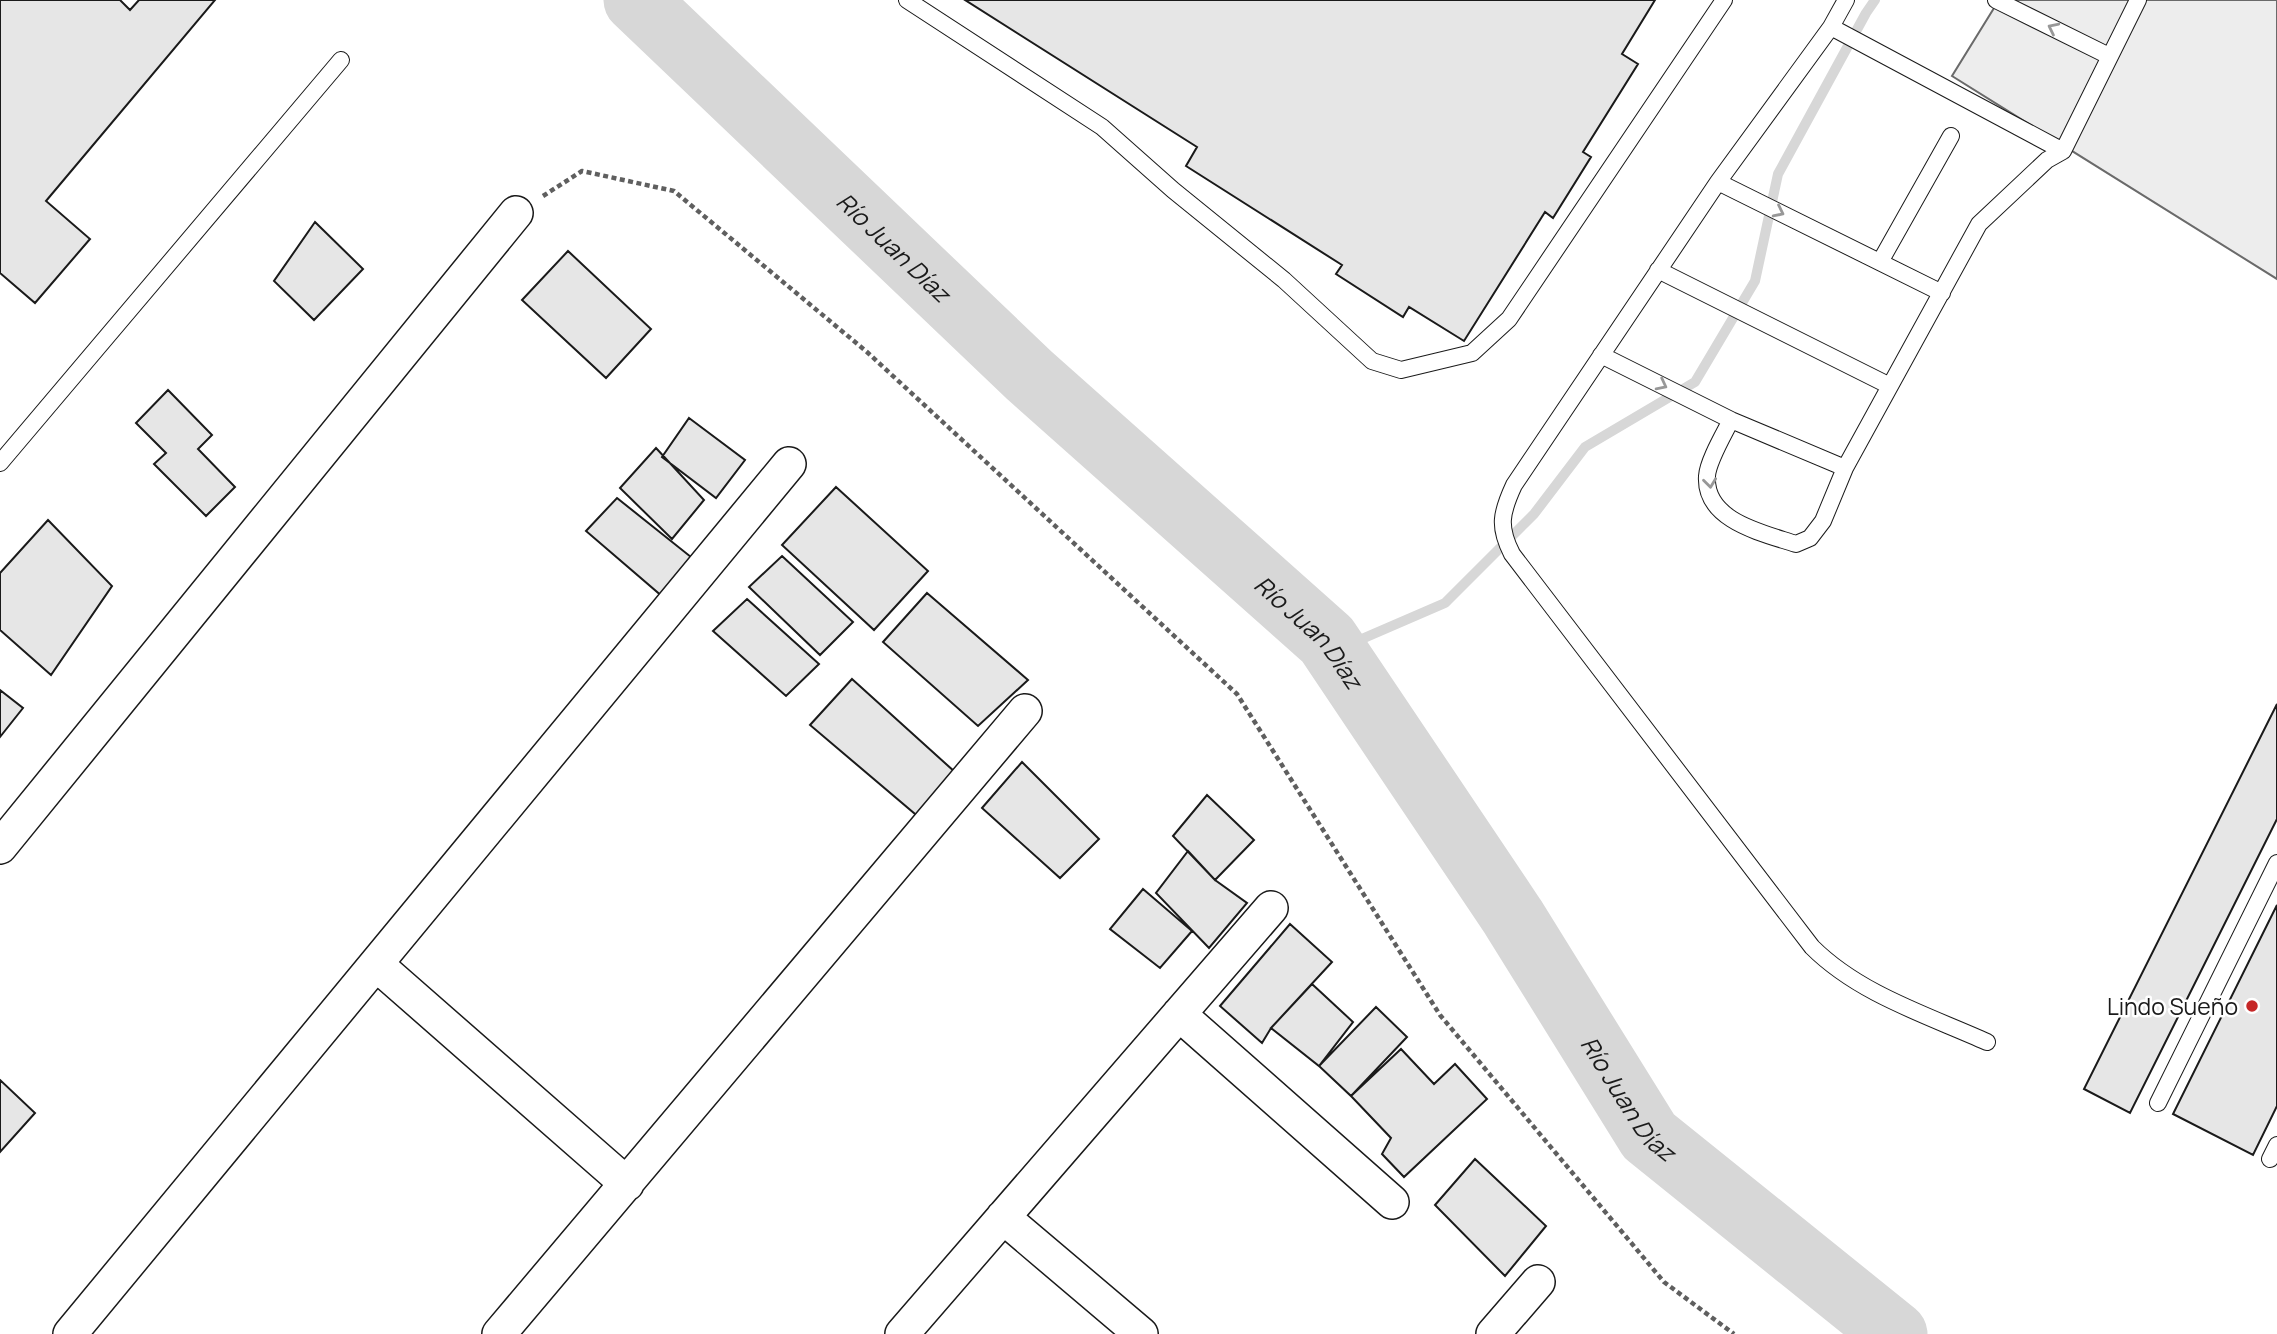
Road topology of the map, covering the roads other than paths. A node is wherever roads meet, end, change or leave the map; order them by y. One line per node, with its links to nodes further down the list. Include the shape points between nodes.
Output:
1 (907, 0): 2 (lane, via 1102,127 1284,280 1372,361 1401,369 1472,353 1509,319)
2 (1724, 0)
3 (1846, 0): 6 (lane)
4 (1996, 0): 7 (lane, one-way to 4)
5 (2138, 0): 7 (lane)
6 (1831, 27): 10 (lane); 11 (lane)
7 (2109, 56): 10 (lane)
8 (341, 60): 19 (lane)
9 (1951, 136): 13 (lane)
10 (2063, 151): 15 (lane, via 2047,160 1979,224)
11 (1718, 182): 13 (lane, one-way to 13); 14 (lane)
12 (516, 213): 23 (street)
13 (1880, 262): 15 (lane)
14 (1658, 270): 16 (lane); 17 (lane)
15 (1942, 293): 17 (lane)
16 (1601, 355): 18 (lane, one-way to 18); 28 (lane, via 1507,500 1502,517 1512,555 1812,947 1862,986)
17 (1891, 386): 21 (lane)
18 (1731, 420): 21 (lane); 21 (lane, one-way to 21, via 1707,474 1717,507 1731,520 1796,544 1810,538 1823,521)
19 (0, 463)
20 (789, 464): 26 (street)
21 (1845, 468)
22 (1024, 711): 30 (street)
23 (0, 847)
24 (2277, 863): 29 (lane)
25 (1271, 908): 27 (street)
26 (376, 964): 30 (street); 34 (street)
27 (1179, 1014): 31 (street); 32 (street)
28 (1987, 1042)
29 (2158, 1103)
30 (627, 1184): 35 (street)
31 (1392, 1202)
32 (1003, 1217): 36 (street); 37 (street)
33 (1538, 1282): 38 (street)
34 (70, 1334)
35 (499, 1334)
36 (902, 1334)
37 (1141, 1334)
38 (1493, 1334)

